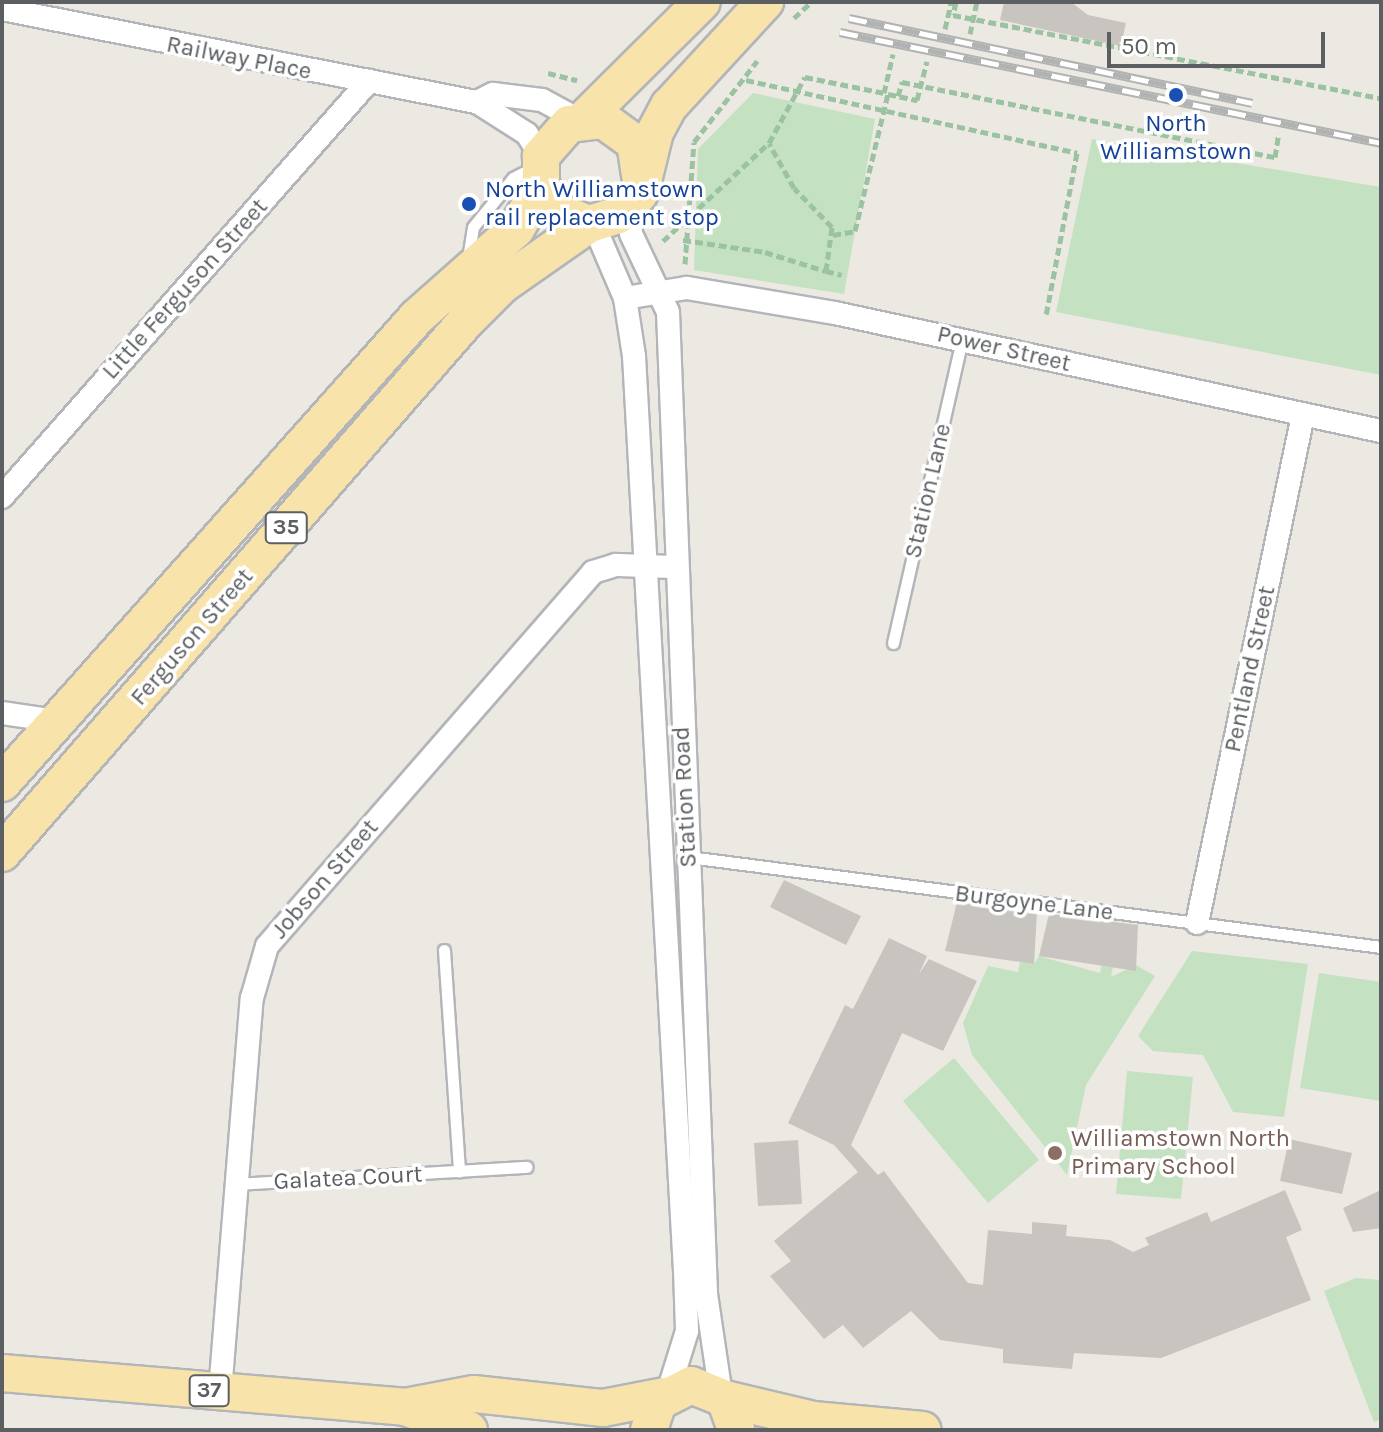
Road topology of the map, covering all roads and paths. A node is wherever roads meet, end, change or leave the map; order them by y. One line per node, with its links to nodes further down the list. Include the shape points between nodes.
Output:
1 (702, 2): 19 (main road, 35, via 607,104)
2 (811, 2): 6 (path)
3 (953, 2): 7 (path); 16 (path, via 953,15)
4 (977, 2): 8 (path)
5 (2, 9): 13 (street, Railway Place)
6 (775, 15): 23 (main road, via 666,110)
7 (945, 29)
8 (970, 34)
9 (763, 51): 12 (path)
10 (893, 54): 14 (path, via 884,93 805,77)
11 (927, 61): 15 (path, via 917,100)
12 (746, 80): 14 (path); 25 (path, via 694,142)
13 (369, 81): 17 (street, Railway Place); 38 (street, Little Ferguson Street)
14 (799, 92): 18 (path); 21 (path)
15 (898, 96): 18 (path, via 888,94); 20 (path, via 902,82 1275,157)
16 (1381, 98)
17 (477, 102): 19 (street, Railway Place, via 493,94 542,100); 22 (street, Railway Place, via 527,134)
18 (885, 106): 26 (path, via 855,231); 34 (path, via 1077,153)
19 (582, 120): 22 (main road, 35, via 554,134); 23 (main road, via 629,135 641,158)
20 (1279, 133)
21 (769, 143): 25 (path); 26 (path, via 794,188 821,208)
22 (540, 169): 24 (main road, via 559,212); 43 (main road, Ferguson Street / 35, via 516,229 468,269 374,364)
23 (635, 198): 24 (main road, 35); 28 (street, Station Road)
24 (591, 224): 33 (street, Station Road); 44 (main road, Ferguson Street / 35, via 502,285 465,322)
25 (687, 226): 27 (path); 28 (path)
26 (832, 236): 29 (path)
27 (683, 240): 29 (path, via 765,252); 31 (path)
28 (642, 255): 32 (street, Station Road)
29 (826, 271): 30 (path)
30 (842, 275)
31 (687, 288): 32 (street, Power Street); 35 (street, Power Street)
32 (664, 291): 33 (street, Power Street); 40 (street, Station Road)
33 (625, 298): 39 (street, Station Road, via 636,392)
34 (1046, 315)
35 (962, 339): 36 (street, Power Street); 41 (lane, Station Lane)
36 (1303, 415): 37 (street, Power Street); 49 (street, Pentland Street)
37 (1381, 431)
38 (2, 497)
39 (640, 565): 40 (street, Jobson Street); 48 (street, Station Road); 54 (street, Jobson Street, via 606,566 583,582 267,946 252,998)
40 (674, 567): 47 (street, Station Road)
41 (893, 643)
42 (2, 713): 43 (street)
43 (56, 721): 44 (main road); 45 (main road, Ferguson Street / 35)
44 (91, 752): 46 (main road, Ferguson Street / 35)
45 (2, 783)
46 (2, 853)
47 (688, 856): 48 (street); 49 (lane, Burgoyne Lane); 59 (street, Station Road, via 706,1294)
48 (657, 860): 57 (street, Station Road, via 687,1331)
49 (1197, 923): 50 (lane, Burgoyne Lane)
50 (1381, 947)
51 (444, 950): 53 (lane)
52 (527, 1167): 53 (lane, Galatea Court)
53 (459, 1171): 54 (lane, Galatea Court)
54 (237, 1184): 56 (street, Jobson Street)
55 (6, 1374): 56 (main road, 37)
56 (220, 1392): 58 (main road, 37)
57 (666, 1394): 58 (main road, 37, via 603,1408 474,1394); 59 (main road, 37, via 691,1385); 61 (main road)
58 (405, 1407): 60 (main road, 37)
59 (727, 1408): 62 (main road, 37)
60 (469, 1430)
61 (649, 1430)
62 (923, 1430)

